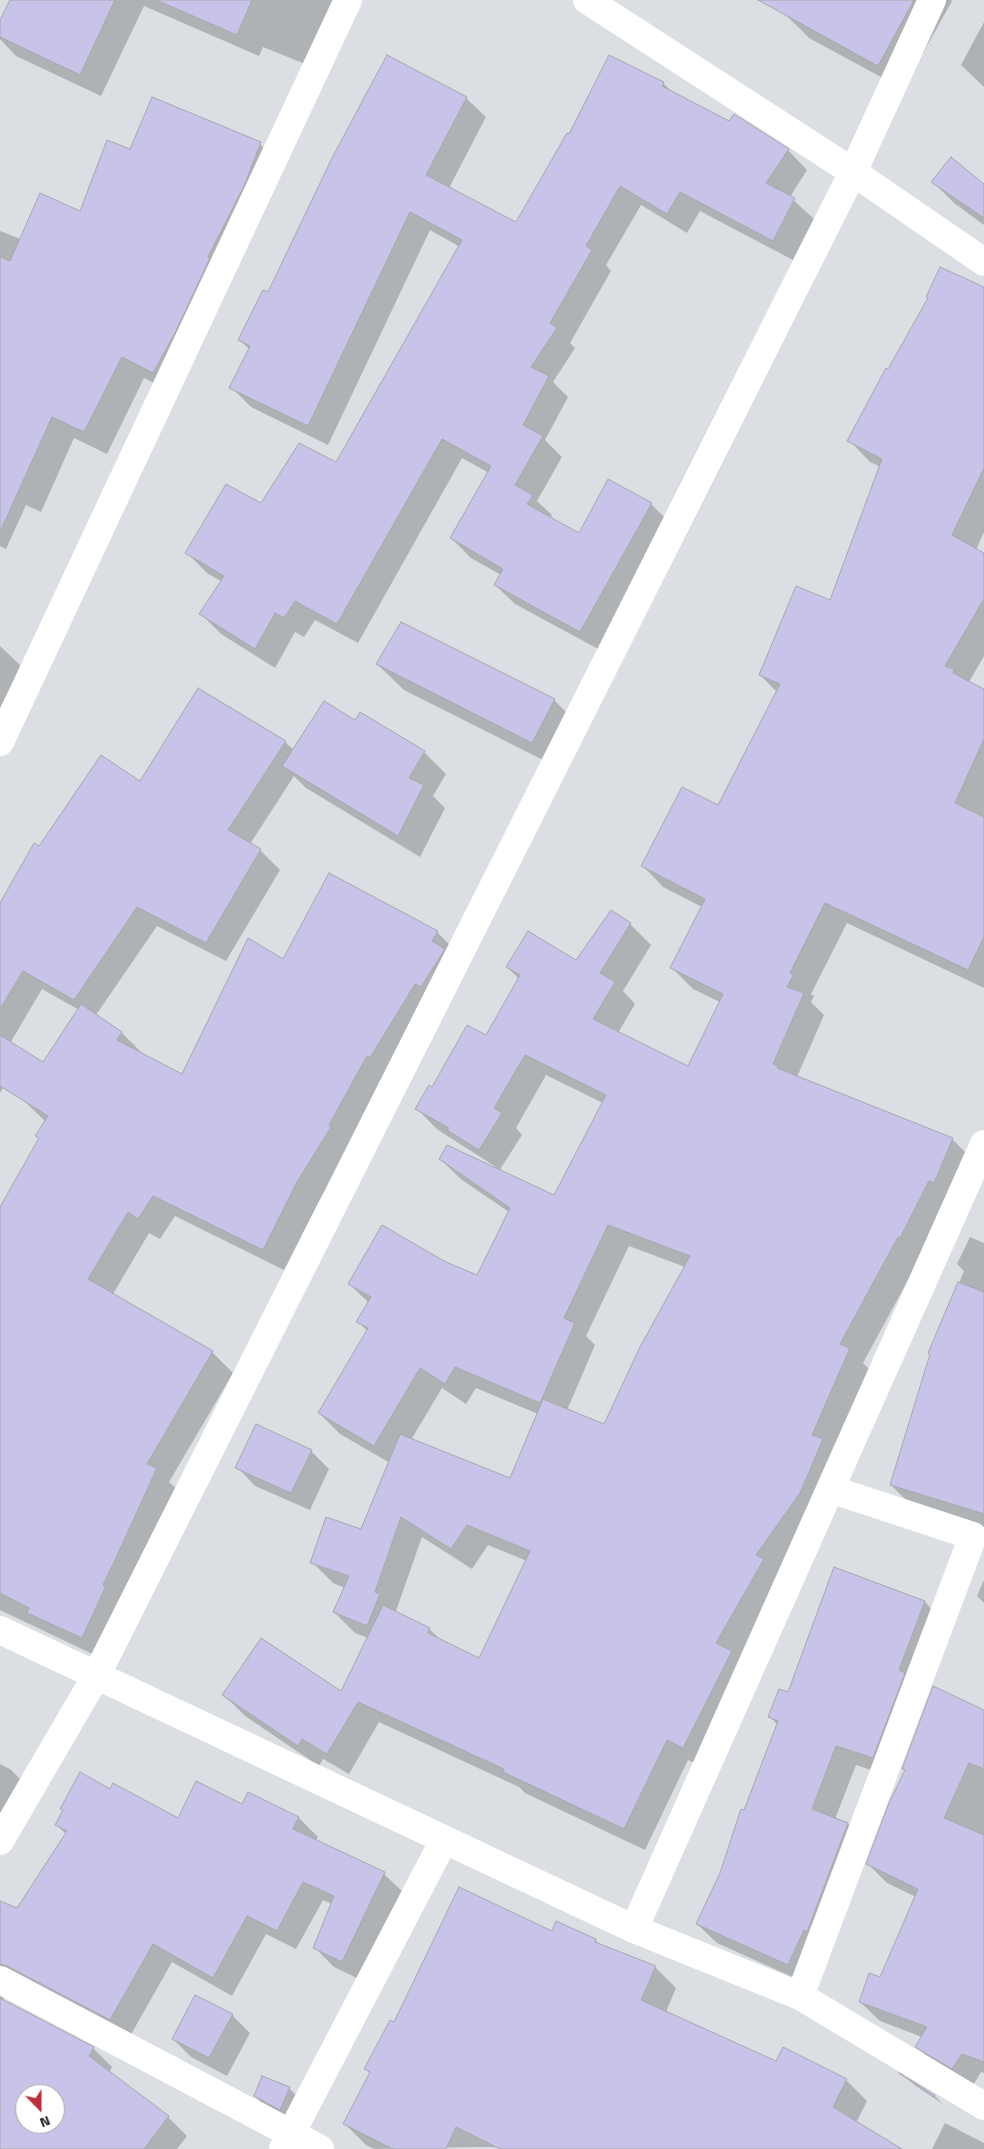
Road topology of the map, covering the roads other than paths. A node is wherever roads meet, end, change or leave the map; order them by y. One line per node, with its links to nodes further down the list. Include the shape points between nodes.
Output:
1 (348, 0): 6 (street)
2 (586, 0): 4 (street)
3 (932, 0): 4 (street)
4 (853, 172): 5 (street); 10 (street)
5 (984, 262)
6 (0, 742)
7 (984, 1144): 8 (street)
8 (830, 1489): 13 (street); 15 (street, via 973,1536)
9 (0, 1630): 10 (street)
10 (96, 1676): 11 (street); 12 (street)
11 (444, 1840): 13 (street); 17 (street)
12 (0, 1841)
13 (634, 1929): 15 (street)
14 (0, 1980): 17 (street)
15 (800, 1996): 16 (street)
16 (984, 2106)
17 (287, 2141): 18 (street)
18 (320, 2149)

